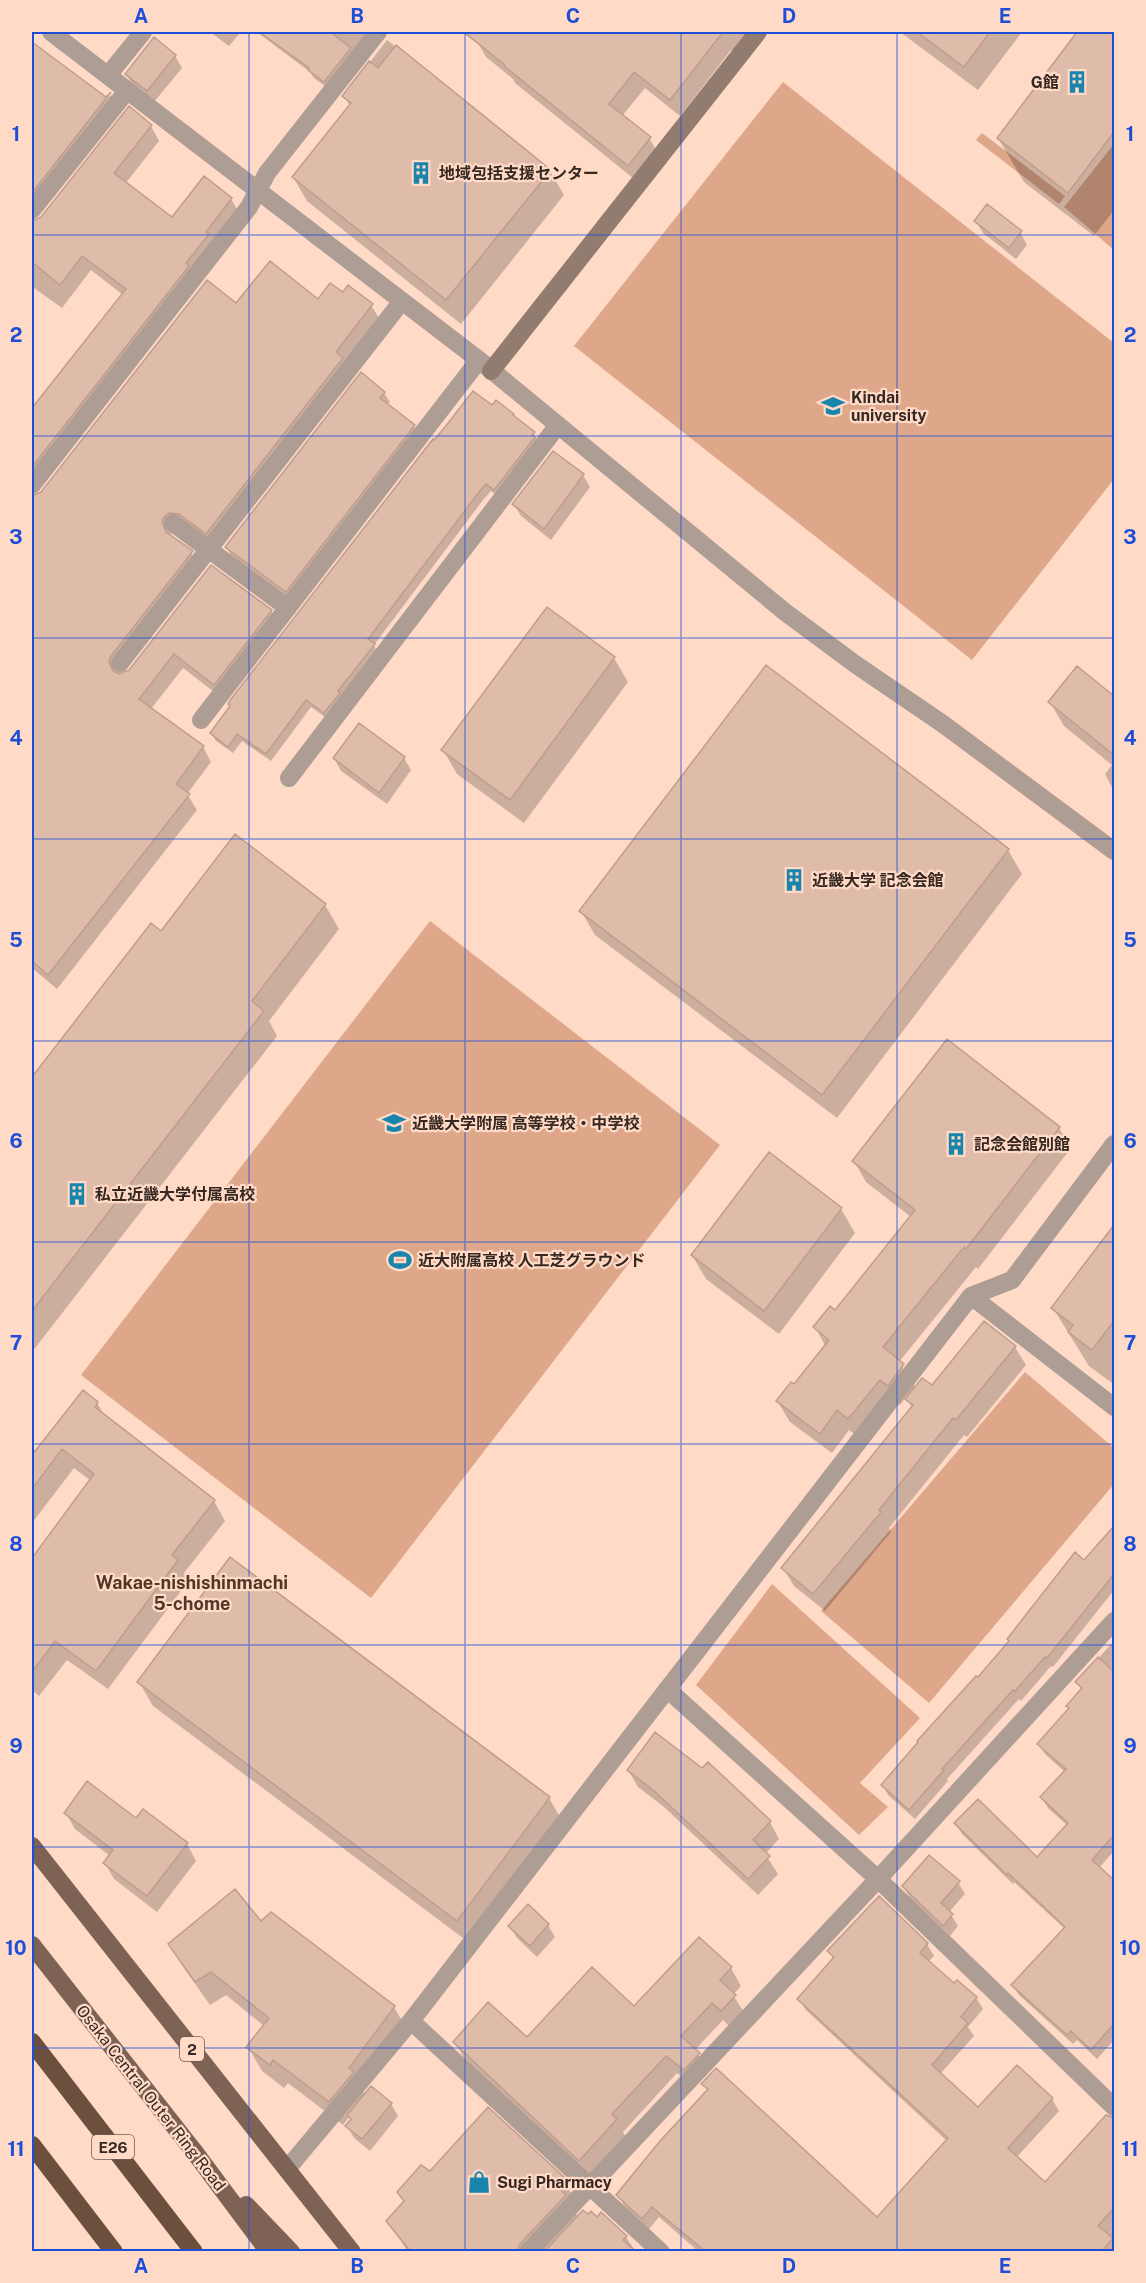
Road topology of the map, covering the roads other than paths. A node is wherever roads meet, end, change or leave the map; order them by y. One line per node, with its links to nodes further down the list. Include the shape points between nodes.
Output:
1 (51, 32): 5 (street)
2 (143, 32): 5 (street)
3 (378, 32): 7 (street, via 267,173)
4 (758, 32): 10 (street)
5 (109, 74): 6 (street)
6 (127, 91): 7 (street); 8 (street)
7 (260, 190): 9 (street); 12 (street)
8 (32, 210)
9 (402, 301): 10 (street); 14 (street)
10 (485, 365): 11 (street); 15 (street)
11 (558, 425): 18 (street); 19 (street, via 785,612)
12 (32, 485)
13 (173, 523): 14 (street)
14 (209, 550): 15 (street); 16 (street)
15 (288, 608): 17 (street)
16 (120, 663)
17 (201, 720)
18 (289, 778)
19 (1114, 850)
20 (1114, 1144): 21 (street, via 1012,1280)
21 (971, 1296): 22 (street); 24 (street)
22 (1114, 1407)
23 (1114, 1621): 26 (street)
24 (667, 1689): 26 (street); 28 (street)
25 (32, 1846): 33 (main road, 2)
26 (878, 1879): 30 (street); 34 (street)
27 (32, 1945): 32 (main road, Osaka Central Outer Ring Road)
28 (411, 2021): 33 (street); 34 (street)
29 (32, 2042): 36 (highway, E26)
30 (1114, 2107)
31 (32, 2145): 35 (highway)
32 (193, 2150): 37 (main road, Osaka Central Outer Ring Road); 38 (main road)
33 (287, 2169): 39 (main road, 2)
34 (590, 2186): 40 (street); 41 (street)
35 (114, 2252)
36 (194, 2252)
37 (269, 2252)
38 (291, 2252)
39 (352, 2252)
40 (528, 2252)
41 (662, 2252)

